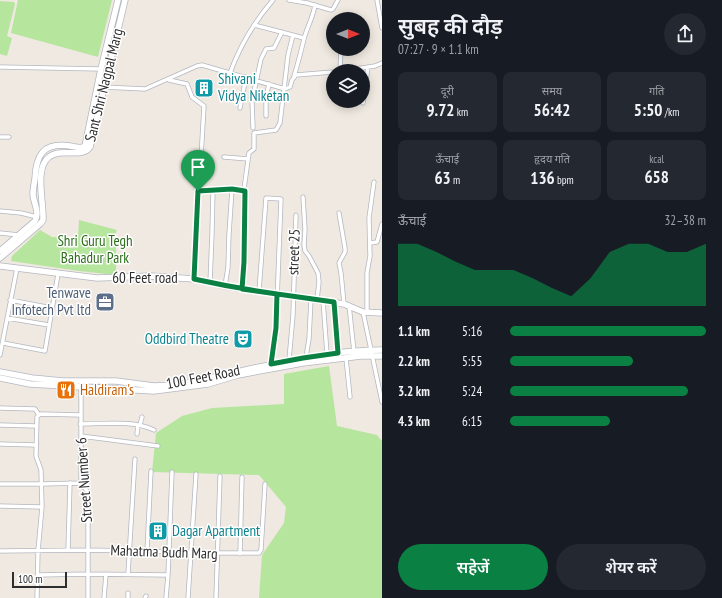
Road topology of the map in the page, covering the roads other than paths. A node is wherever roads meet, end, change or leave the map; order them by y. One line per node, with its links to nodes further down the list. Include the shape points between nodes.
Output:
1 (118, 0): 16 (street, Sant Shri Nagpal Marg)
2 (125, 0): 24 (street, Sant Shri Nagpal Marg)
3 (273, 0): 8 (street)
4 (289, 0): 7 (street)
5 (338, 0): 7 (street, via 330,10)
6 (377, 0): 9 (street)
7 (315, 5): 12 (street)
8 (254, 25): 10 (street); 17 (street)
9 (382, 28)
10 (282, 32): 11 (street); 22 (street, via 274,48 266,49)
11 (293, 35): 12 (street); 25 (street)
12 (304, 38): 19 (street)
13 (382, 63): 14 (street)
14 (370, 66)
15 (0, 67): 16 (street)
16 (101, 69): 24 (street, Sant Shri Nagpal Marg)
17 (230, 73): 20 (street); 21 (street, via 200,65)
18 (326, 73): 19 (street)
19 (294, 76): 25 (street, via 290,87)
20 (246, 77): 22 (street); 26 (street)
21 (169, 80): 24 (street, via 141,90); 36 (street, via 187,84 192,97 204,106)
22 (256, 80): 23 (street); 28 (street, via 252,101)
23 (269, 84): 25 (street); 27 (street)
24 (101, 87): 42 (street, Sant Shri Nagpal Marg, via 85,146 56,146 41,153 38,158 33,193); 48 (street, Sant Shri Nagpal Marg, via 95,128 88,151 52,154 45,161 41,175 43,220)
25 (283, 88): 32 (street, via 280,123 276,130 254,133 254,149 249,153)
26 (240, 108)
27 (266, 116)
28 (253, 128)
29 (0, 137): 30 (street)
30 (9, 138)
31 (224, 157): 32 (street)
32 (248, 159): 37 (street)
33 (374, 182): 46 (street, via 369,214)
34 (232, 189): 35 (street); 37 (street); 54 (street)
35 (212, 190): 36 (street); 53 (street)
36 (198, 191): 52 (street)
37 (245, 191): 55 (street)
38 (303, 197): 60 (street, via 304,245 318,274)
39 (0, 211): 42 (street)
40 (339, 214): 62 (street, via 345,248 339,263)
41 (296, 215): 58 (street, street 25)
42 (37, 217): 45 (street)
43 (382, 224): 46 (street, via 377,242)
44 (0, 233): 45 (street)
45 (19, 235): 47 (street)
46 (370, 243): 64 (street)
47 (0, 251)
48 (0, 258)
49 (0, 266): 50 (street, 60 Feet road)
50 (17, 268): 51 (street, 60 Feet road); 59 (street)
51 (58, 274): 52 (street, 60 Feet road, via 97,278 151,276); 63 (street)
52 (194, 279): 53 (street, 60 Feet road)
53 (210, 283): 54 (street, 60 Feet road)
54 (225, 286): 55 (street, 60 Feet road)
55 (242, 289): 56 (street, 60 Feet road)
56 (259, 291): 57 (street, 60 Feet road); 57 (street, via 266,198 281,199)
57 (277, 294): 58 (street, 60 Feet road); 79 (street)
58 (293, 295): 60 (street, 60 Feet road); 78 (street, street 25)
59 (10, 300): 63 (street); 66 (street)
60 (317, 300): 61 (street, 60 Feet road); 73 (street); 76 (street)
61 (334, 302): 62 (street, 60 Feet road); 71 (street)
62 (346, 304): 64 (street, 60 Feet road); 70 (street)
63 (52, 308): 67 (street)
64 (365, 312): 65 (street, 60 Feet road); 72 (street)
65 (382, 313)
66 (7, 318): 67 (street); 68 (street)
67 (49, 325): 68 (street, via 44,351)
68 (3, 343): 74 (street)
69 (382, 350): 72 (street, 100 Feet Road)
70 (354, 352): 71 (street, 100 Feet Road); 72 (street, 100 Feet Road)
71 (338, 353): 73 (street, 100 Feet Road)
72 (371, 353): 75 (street, 100 Feet Road); 77 (street, 100 Feet Road); 85 (street)
73 (327, 354): 76 (street, 100 Feet Road)
74 (0, 355)
75 (382, 356)
76 (306, 357): 78 (street, 100 Feet Road)
77 (346, 358): 82 (street, 100 Feet Road); 84 (street)
78 (289, 360): 79 (street, 100 Feet Road)
79 (271, 364): 82 (street, 100 Feet Road)
80 (0, 372): 82 (street, 100 Feet Road, via 63,381 116,381 154,386)
81 (0, 378): 83 (street, 100 Feet Road, via 30,384)
82 (219, 378): 83 (street, 100 Feet Road, via 208,384 154,391)
83 (81, 387): 87 (street, Street Number 6)
84 (350, 397)
85 (382, 402)
86 (0, 408): 88 (street, via 35,409)
87 (81, 414): 88 (street); 90 (street, Street Number 6)
88 (39, 415): 93 (street)
89 (142, 417): 92 (street)
90 (80, 424): 92 (street); 96 (street, Street Number 6)
91 (0, 425): 93 (street)
92 (139, 425): 94 (street); 95 (street)
93 (36, 426): 98 (street)
94 (154, 430)
95 (137, 434)
96 (81, 436): 99 (street); 106 (street, Street Number 6)
97 (0, 444): 98 (street)
98 (36, 444): 109 (street)
99 (158, 446)
100 (135, 459): 117 (street)
101 (151, 471): 118 (street)
102 (172, 472): 119 (street)
103 (196, 474): 120 (street)
104 (220, 476): 121 (street)
105 (242, 477): 122 (street)
106 (81, 482): 107 (street); 114 (street, Street Number 6, via 88,496)
107 (70, 483): 109 (street); 113 (street)
108 (0, 484): 109 (street)
109 (42, 484): 112 (street)
110 (265, 484): 122 (street, Mahatma Budh Marg, via 261,551)
111 (0, 506): 112 (street)
112 (42, 507): 116 (street)
113 (68, 550): 114 (street, Mahatma Budh Marg); 116 (street, Mahatma Budh Marg)
114 (88, 550): 117 (street, Mahatma Budh Marg); 123 (street, Street Number 6)
115 (0, 551): 116 (street, Mahatma Budh Marg)
116 (38, 551): 126 (street)
117 (129, 551): 118 (street, Mahatma Budh Marg); 125 (street)
118 (147, 552): 119 (street, Mahatma Budh Marg)
119 (169, 552): 120 (street, Mahatma Budh Marg); 127 (street)
120 (191, 553): 121 (street, Mahatma Budh Marg); 132 (street)
121 (218, 553): 122 (street, Mahatma Budh Marg); 133 (street)
122 (240, 554)
123 (88, 574): 124 (street); 126 (street); 129 (street, Street Number 6)
124 (106, 574): 125 (street); 130 (street)
125 (128, 574): 127 (street)
126 (38, 575): 128 (street)
127 (168, 575): 131 (street)
128 (37, 598)
129 (88, 598)
130 (104, 598)
131 (166, 598)
132 (188, 598)
133 (216, 598)

